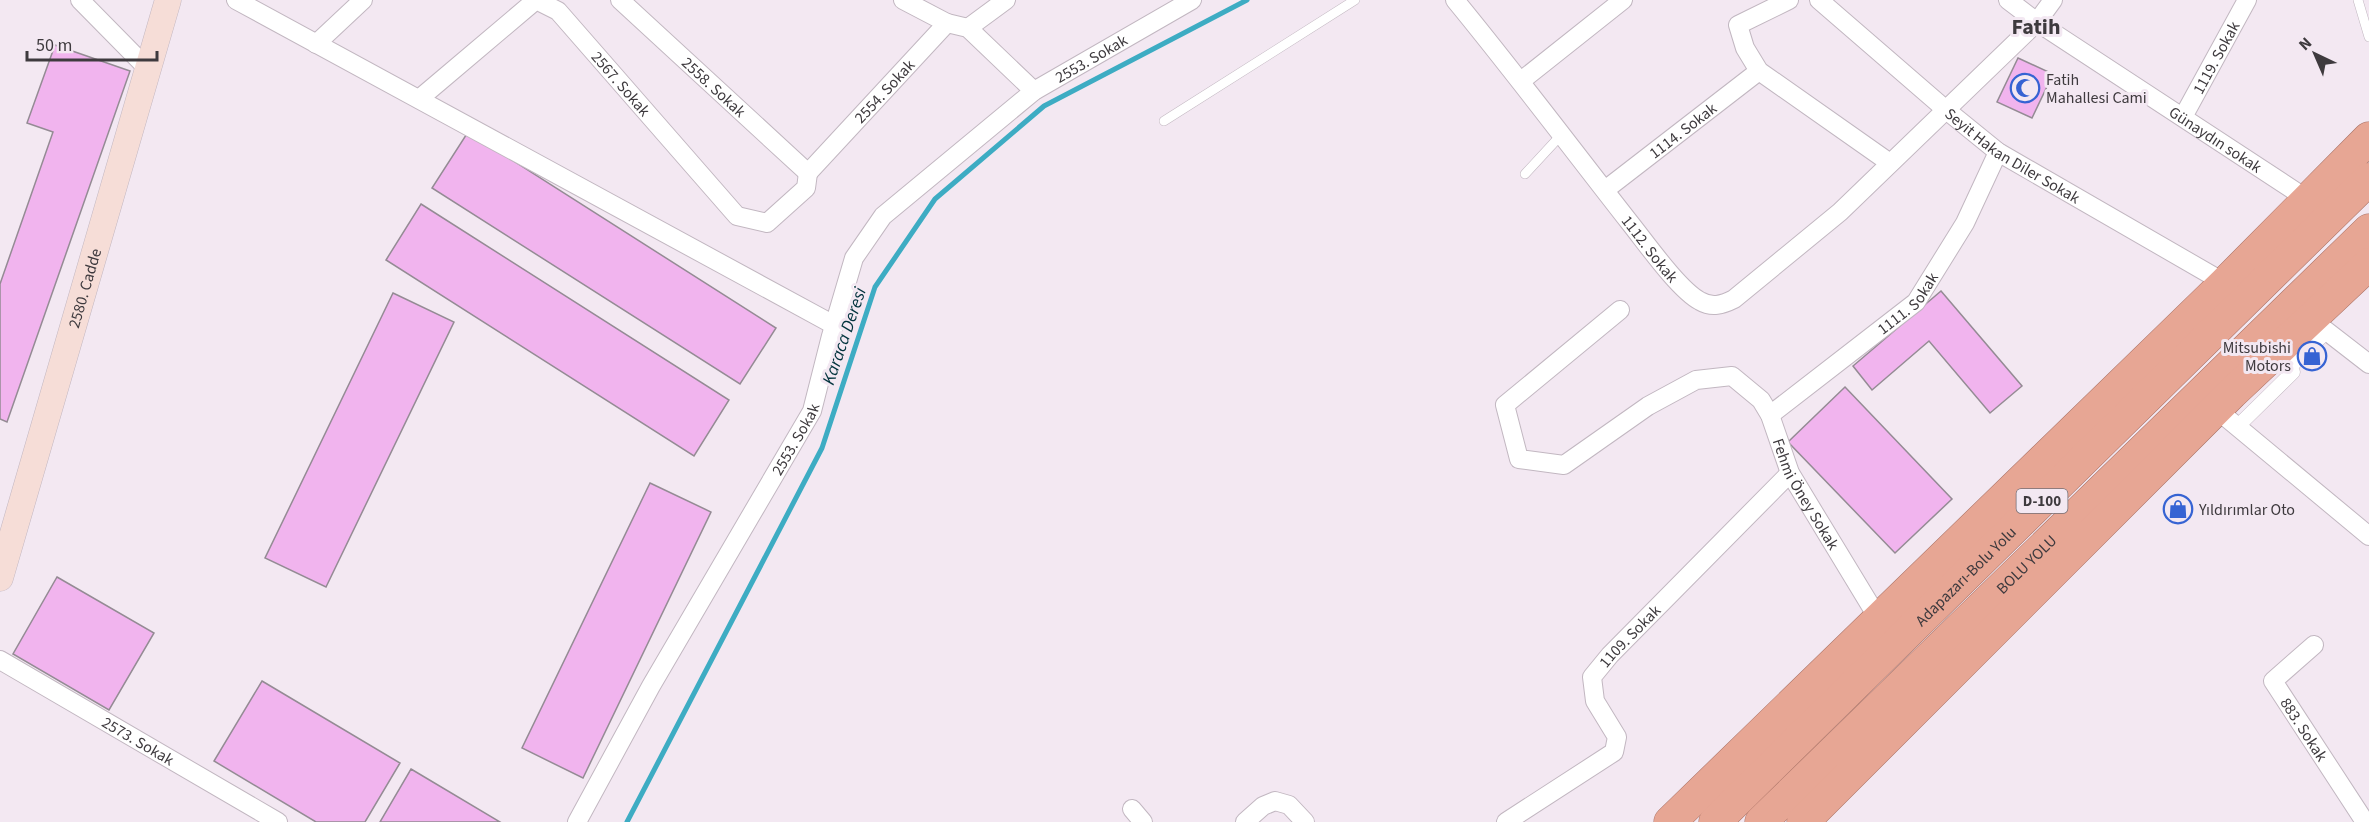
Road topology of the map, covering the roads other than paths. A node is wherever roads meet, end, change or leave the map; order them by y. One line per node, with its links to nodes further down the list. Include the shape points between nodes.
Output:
1 (80, 0): 23 (street)
2 (168, 0): 23 (main road, 2580. Cadde)
3 (236, 0): 22 (street)
4 (363, 0): 22 (street)
5 (620, 0): 36 (street, 2558. Sokak)
6 (903, 0): 19 (street)
7 (1006, 0): 20 (street)
8 (1192, 0): 26 (street, 2553. Sokak)
9 (1355, 0): 30 (lane)
10 (1455, 0): 25 (street, 1112. Sokak)
11 (1623, 0): 25 (street)
12 (1789, 0): 24 (street, via 1738,25 1745,48)
13 (1819, 0): 28 (street, Seyit Hakan Diler Sokak)
14 (2008, 0): 18 (street, Günaydın sokak)
15 (2053, 0): 18 (street, 1112. Sokak)
16 (2247, 0): 29 (street, 1119. Sokak)
17 (2358, 0): 21 (lane)
18 (2037, 22): 28 (street, 1112. Sokak); 29 (street, Günaydın sokak)
19 (947, 23): 20 (street); 36 (street, 2554. Sokak)
20 (968, 28): 26 (street)
21 (2369, 37)
22 (316, 44): 27 (street)
23 (148, 69): 54 (main road, 2580. Cadde)
24 (1759, 71): 35 (street); 39 (street, 1114. Sokak)
25 (1521, 81): 31 (street, 1112. Sokak)
26 (1034, 91): 47 (street, 2553. Sokak, via 883,216 855,258)
27 (419, 99): 36 (street, 2567. Sokak, via 536,0 558,11 737,216 767,223 806,188); 47 (street)
28 (1945, 109): 33 (street, Seyit Hakan Diler Sokak); 35 (street, 1112. Sokak)
29 (2183, 117): 40 (street, Günaydın sokak)
30 (1164, 121)
31 (1562, 134): 37 (lane); 39 (street, 1112. Sokak)
32 (2369, 138): 40 (highway)
33 (1998, 152): 45 (street, Seyit Hakan Diler Sokak); 50 (street, 1111. Sokak, via 1965,223 1916,302)
34 (2369, 156): 42 (highway)
35 (1890, 163): 39 (street, 1112. Sokak, via 1805,242 1722,305 1709,305 1688,292)
36 (808, 173)
37 (1525, 174)
38 (2369, 179): 64 (highway, Adapazarı-Bolu Yolu / D-100)
39 (1605, 190)
40 (2307, 199): 42 (highway)
41 (2369, 230): 65 (highway, BOLU YOLU / D-100)
42 (2258, 249): 45 (highway)
43 (2369, 250): 48 (highway)
44 (2369, 264): 48 (highway)
45 (2225, 283): 55 (highway)
46 (1620, 310): 50 (street, Fehmi Öney Sokak, via 1504,405 1519,459 1564,465 1648,406 1696,380 1732,376 1761,400)
47 (834, 324): 59 (street, 2553. Sokak, via 812,411 651,686)
48 (2319, 325): 49 (street); 51 (highway)
49 (2369, 364)
50 (1770, 415): 52 (street, Fehmi Öney Sokak)
51 (2226, 418): 53 (street); 66 (highway)
52 (1790, 473): 55 (street, Fehmi Öney Sokak); 62 (street, 1109. Sokak, via 1592,676 1595,701 1617,737 1614,752)
53 (2369, 536)
54 (0, 578)
55 (1878, 618): 63 (highway)
56 (2314, 645): 67 (street, 883. Sokak, via 2273,681)
57 (0, 660): 58 (street, 2573. Sokak)
58 (278, 822)
59 (577, 822)
60 (1245, 822): 61 (street, via 1275,801 1289,805)
61 (1305, 822)
62 (1506, 822)
63 (1670, 822)
64 (1715, 822)
65 (1761, 822)
66 (1803, 822)
67 (2365, 822)

